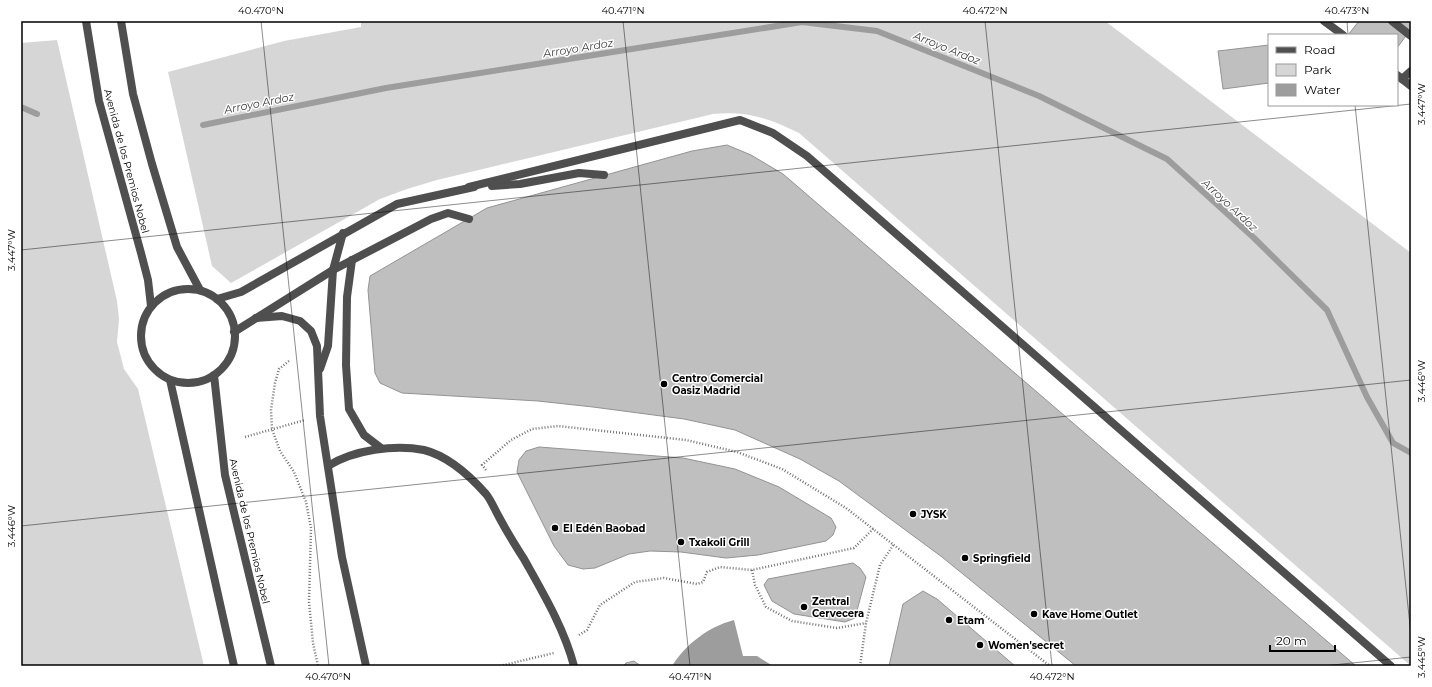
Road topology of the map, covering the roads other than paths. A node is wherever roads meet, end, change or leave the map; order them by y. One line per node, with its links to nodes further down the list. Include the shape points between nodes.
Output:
1 (86, 21): 18 (street, Avenida de los Premios Nobel, via 99,101 144,266)
2 (121, 21): 16 (street, via 133,94 152,164 177,247)
3 (1324, 21): 5 (street)
4 (1392, 21): 6 (street)
5 (1342, 34)
6 (1411, 36)
7 (1411, 71): 8 (street)
8 (1400, 77): 9 (street)
9 (1411, 86)
10 (604, 175): 11 (street, via 579,173 520,184)
11 (469, 187): 13 (street, via 397,204); 30 (street, via 740,120 773,133 807,156)
12 (469, 219): 14 (street, via 448,213 442,215)
13 (343, 232): 15 (street); 17 (street, via 241,292)
14 (352, 260): 15 (street); 24 (street, via 347,305 346,366 349,409 364,435)
15 (333, 270): 19 (street); 21 (street, via 328,346)
16 (200, 290): 17 (street); 18 (street, via 182,289 165,295)
17 (217, 299): 20 (street, via 232,319)
18 (151, 306): 23 (street, via 142,323 142,346 153,368)
19 (256, 318): 20 (street); 21 (street, via 282,316 300,321 312,331 317,346)
20 (234, 332): 22 (street, via 232,351)
21 (319, 372): 25 (street, via 320,416)
22 (214, 375): 23 (street, via 186,383); 27 (street, Avenida de los Premios Nobel, via 225,475)
23 (170, 380): 26 (street)
24 (380, 448): 25 (street, via 338,460); 29 (street, via 425,450 467,474 487,495 556,619)
25 (328, 466): 28 (street, via 342,557)
26 (234, 666)
27 (271, 666)
28 (366, 666)
29 (574, 666)
30 (1391, 666)

